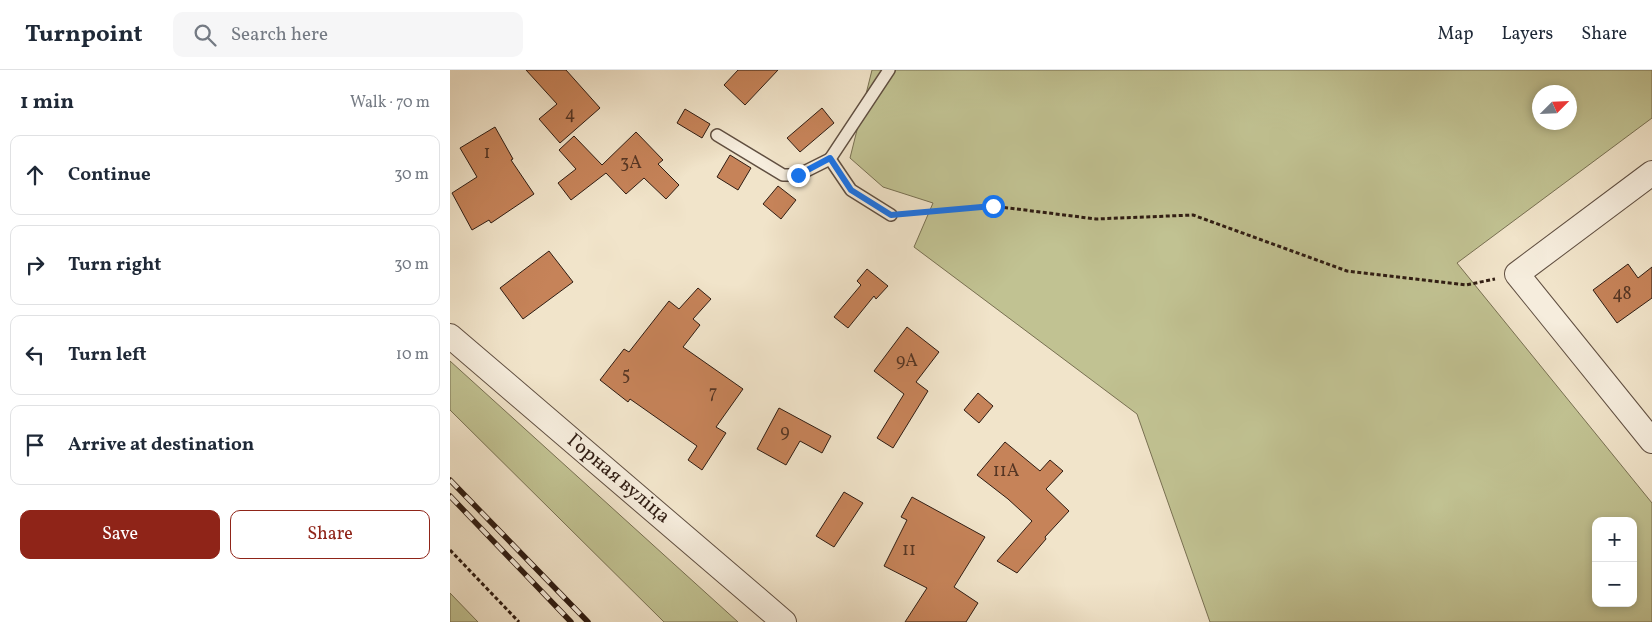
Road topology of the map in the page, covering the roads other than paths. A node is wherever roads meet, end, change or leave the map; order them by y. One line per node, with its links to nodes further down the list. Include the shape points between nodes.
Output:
1 (889, 70): 3 (lane)
2 (717, 135): 3 (lane, via 783,175 798,175)
3 (830, 158): 5 (lane, via 851,190)
4 (1652, 174): 7 (street, via 1517,274)
5 (891, 215)
6 (450, 336): 8 (street, Горная вуліца)
7 (1652, 441)
8 (784, 622)

